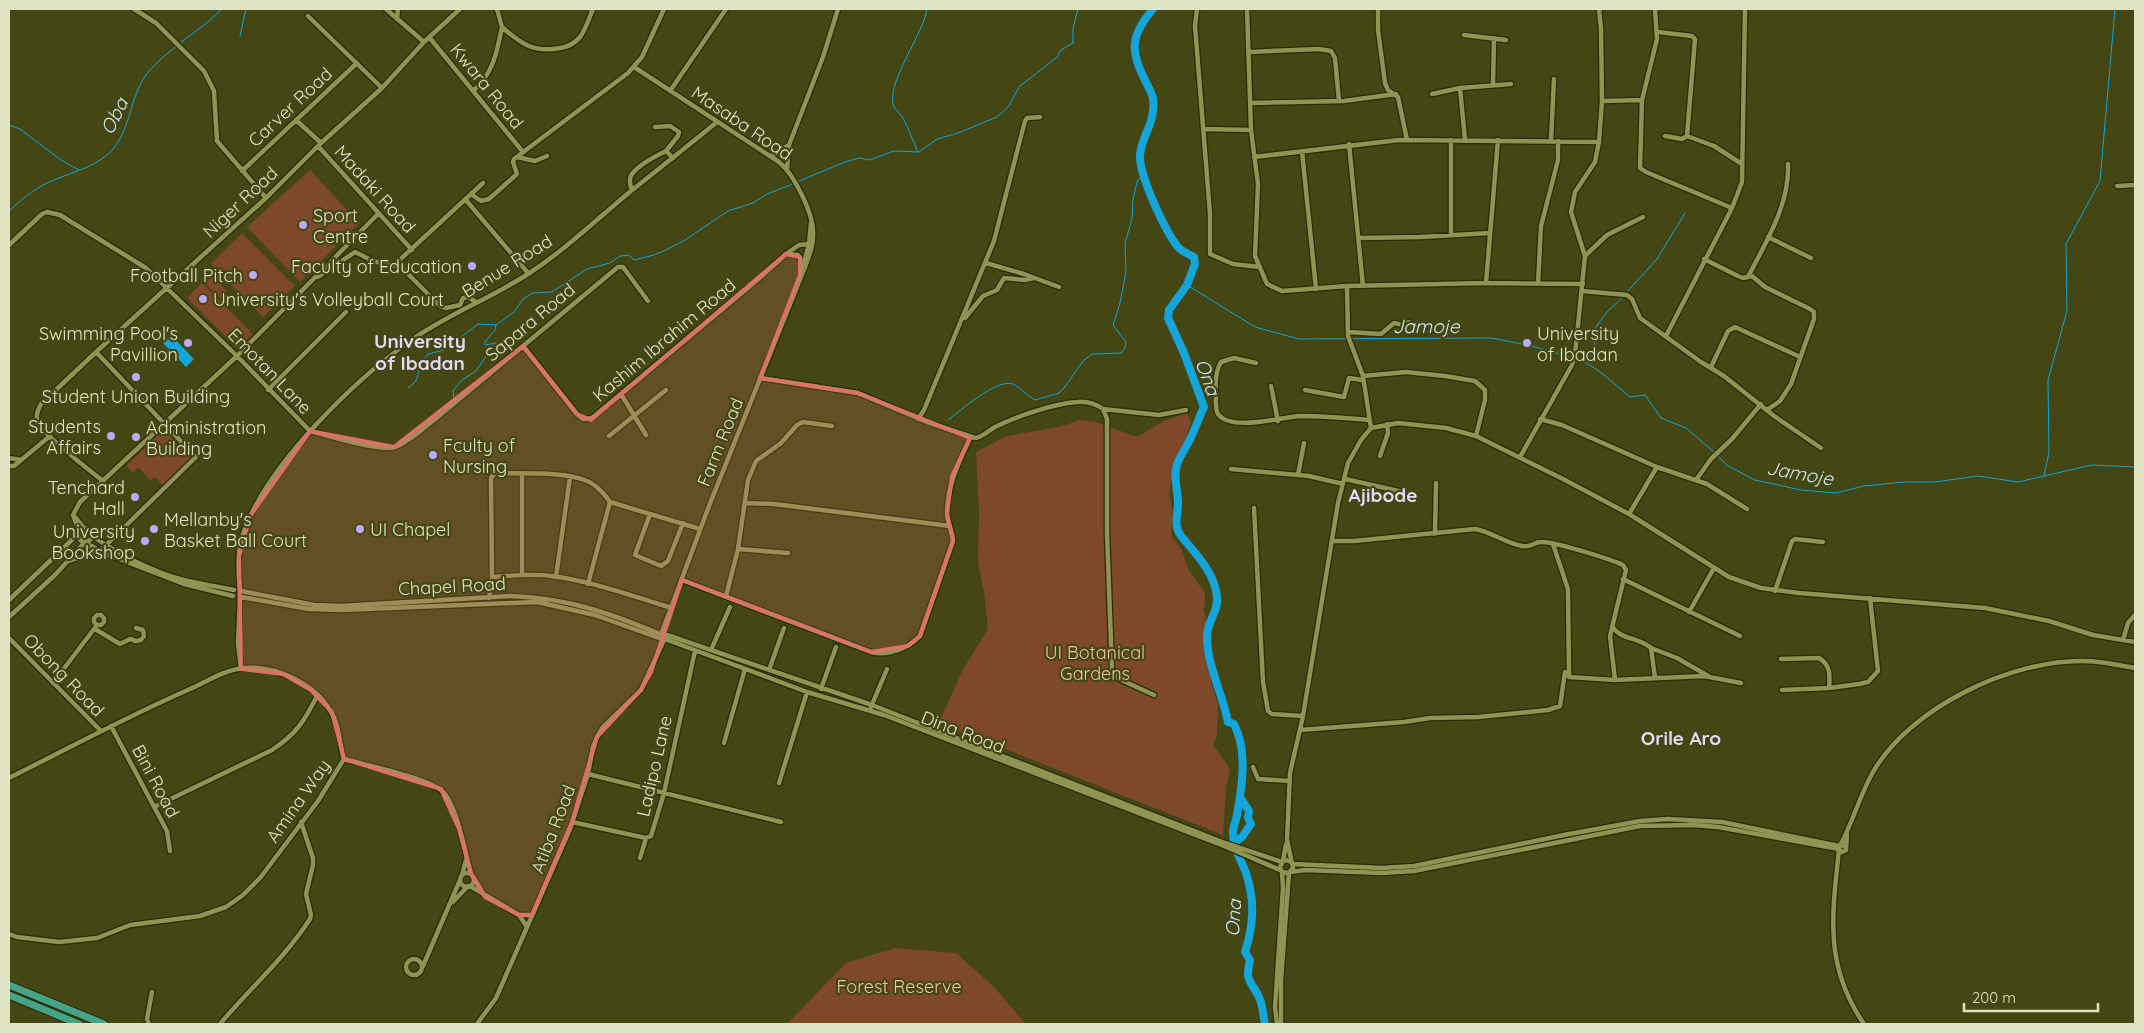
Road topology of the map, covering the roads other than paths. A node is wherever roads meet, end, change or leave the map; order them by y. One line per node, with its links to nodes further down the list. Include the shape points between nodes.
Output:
1 (134, 9): 72 (street, via 156,23 204,71 214,91 217,141)
2 (386, 9): 17 (street)
3 (398, 9): 17 (street)
4 (460, 9): 21 (street, Niger Road)
5 (497, 9): 18 (street)
6 (593, 9): 18 (street, via 581,36 565,47 543,51 534,49)
7 (664, 9): 27 (street, via 642,57)
8 (726, 9): 34 (street)
9 (838, 9): 58 (street)
10 (1197, 9): 45 (street)
11 (1247, 9): 25 (street)
12 (1378, 9): 35 (street, via 1385,83 1388,90)
13 (1599, 9): 39 (street)
14 (1655, 9): 19 (street)
15 (1745, 9): 69 (street)
16 (308, 16): 26 (street)
17 (397, 19): 24 (street)
18 (502, 27): 33 (street, via 490,72)
19 (1658, 32): 37 (street); 48 (street, via 1695,39)
20 (1464, 35): 22 (street)
21 (429, 38): 24 (street, Niger Road); 33 (street, Kwara Road)
22 (1494, 38): 23 (street); 30 (street)
23 (1506, 40)
24 (424, 42): 31 (street, Niger Road)
25 (1249, 52): 38 (street, via 1331,51 1335,58); 40 (street)
26 (357, 63): 31 (street); 42 (street, Carver Road)
27 (634, 67): 34 (street, Masaba Road); 61 (street)
28 (1554, 79): 53 (street)
29 (1511, 84): 30 (street)
30 (1493, 85): 32 (street)
31 (382, 88): 57 (street, Niger Road)
32 (1460, 88): 36 (street); 51 (street)
33 (473, 91): 61 (street, Kwara Road)
34 (670, 91): 43 (street, Masaba Road)
35 (1396, 94): 38 (street); 49 (street)
36 (1432, 94)
37 (1642, 100): 39 (street); 80 (street, via 1640,168)
38 (1339, 101): 40 (street)
39 (1602, 101): 55 (street)
40 (1251, 103): 46 (street)
41 (1040, 117): 95 (street, via 1025,121)
42 (296, 120): 57 (street, Madaki Road); 72 (street, Carver Road)
43 (717, 122): 65 (street, Masaba Road); 67 (street, Benue Road)
44 (654, 127): 59 (street, via 670,126 679,132)
45 (1203, 129): 46 (street); 98 (street, via 1210,254 1233,264)
46 (1251, 130): 66 (street)
47 (1665, 136): 48 (street, via 1682,139)
48 (1687, 136): 69 (street, via 1714,146)
49 (1406, 140): 50 (street); 56 (street)
50 (1450, 140): 51 (street); 85 (street)
51 (1465, 140): 52 (street)
52 (1498, 140): 53 (street); 84 (street)
53 (1551, 141): 54 (street)
54 (1558, 141): 55 (street); 105 (street, via 1558,160 1541,226)
55 (1599, 142): 92 (street, via 1595,162 1575,192 1571,212)
56 (1349, 144): 60 (street); 87 (street)
57 (319, 145): 78 (street, Niger Road); 81 (street, Madaki Road)
58 (789, 145): 62 (street); 65 (street)
59 (666, 151): 67 (street); 76 (street, via 632,174 629,181)
60 (1302, 151): 66 (street); 111 (street)
61 (522, 152): 63 (street)
62 (788, 154): 68 (street); 71 (street)
63 (517, 156): 64 (street, via 535,161); 77 (street, via 513,162 517,174 489,199 481,201)
64 (547, 156)
65 (771, 156): 68 (street, Masaba Road)
66 (1254, 157): 98 (street, via 1258,202 1255,256)
67 (673, 158): 76 (street, Benue Road)
68 (779, 162): 71 (street, Masaba Road)
69 (1742, 164): 80 (street, via 1742,182)
70 (1788, 164): 86 (street, via 1789,177 1782,205)
71 (787, 169): 83 (street, Masaba Road)
72 (242, 171): 78 (street)
73 (483, 183): 77 (street)
74 (2135, 185): 75 (street)
75 (2118, 186)
76 (632, 190): 99 (street, Benue Road)
77 (471, 194): 79 (street)
78 (266, 198): 109 (street, Niger Road)
79 (465, 199): 90 (street); 99 (street)
80 (1732, 208): 94 (street)
81 (378, 214): 90 (street, Madaki Road); 103 (street)
82 (1643, 217): 92 (street, via 1607,235)
83 (811, 222): 88 (street, Farm Road); 100 (street, Farm Road, via 813,240)
84 (1490, 233): 85 (street); 104 (street)
85 (1451, 235): 87 (street)
86 (1768, 237): 93 (street); 101 (street)
87 (1358, 238): 108 (street)
88 (809, 244): 91 (street, Kashim Ibrahim Road, via 799,245); 97 (street, Farm Road)
89 (9, 245): 109 (street, Emotan Lane, via 42,214 55,212 146,268)
90 (412, 250): 96 (street)
91 (786, 254): 97 (street, via 798,255); 133 (street, Kashim Ibrahim Road)
92 (1585, 256): 106 (street)
93 (1811, 258)
94 (1704, 259): 101 (street, via 1738,276); 120 (street)
95 (986, 263): 102 (street); 117 (street)
96 (398, 264): 103 (street, via 385,265 355,252); 115 (street, via 440,306)
97 (802, 264): 100 (street, Farm Road)
98 (1260, 267): 111 (street, via 1267,284 1277,291)
99 (528, 274): 114 (street, Benue Road)
100 (800, 275): 127 (street, Farm Road)
101 (1748, 277): 124 (street, via 1752,276 1765,287 1814,312)
102 (1034, 278): 110 (street); 117 (street, via 1004,278 997,290 983,296)
103 (311, 281): 123 (street)
104 (1486, 283): 105 (street); 108 (street)
105 (1538, 284): 106 (street)
106 (1583, 284): 112 (street)
107 (1347, 286): 108 (street); 111 (street); 119 (street)
108 (1362, 286)
109 (168, 288): 122 (street, Niger Road); 123 (street, Emotan Lane)
110 (1059, 288)
111 (1316, 289)
112 (1582, 291): 120 (street, via 1627,295 1640,318); 140 (street, via 1576,353)
113 (648, 301): 121 (street, Sapara Road, via 621,266)
114 (476, 302): 115 (street, Benue Road); 115 (street, via 464,298)
115 (462, 307): 147 (street, Benue Road, via 398,350)
116 (346, 312): 130 (street)
117 (962, 322): 139 (street)
118 (1409, 322): 119 (street, via 1394,323 1381,334)
119 (1348, 332): 128 (street)
120 (1666, 336): 126 (street)
121 (523, 346): 133 (street, Kashim Ibrahim Road, via 583,419 592,418); 147 (street, Sapara Road, via 434,420 394,447 380,447)
122 (96, 352): 143 (street); 149 (street, Niger Road, via 41,404 36,413 38,422)
123 (237, 356): 130 (street, Emotan Lane); 143 (street)
124 (1800, 358): 126 (street, via 1735,327 1728,332); 137 (street, via 1787,392)
125 (1256, 363): 141 (street, via 1234,358 1221,362 1216,374 1216,410 1219,416 1232,421 1263,423)
126 (1711, 367): 134 (street)
127 (760, 378): 139 (street, via 858,393); 181 (street, Farm Road)
128 (1362, 378): 132 (street, via 1350,378 1344,397); 142 (street); 151 (street, via 1406,372 1475,381 1485,390)
129 (1271, 386): 141 (street)
130 (268, 390): 147 (street, Emotan Lane)
131 (666, 390): 138 (street)
132 (1305, 390)
133 (621, 394): 138 (street)
134 (1761, 404): 137 (street); 166 (street)
135 (1103, 409): 136 (street, via 1159,415); 152 (street, via 1087,402 1057,406 995,428 981,437); 243 (street, via 1107,419 1106,533 1112,670 1117,678)
136 (1186, 410)
137 (1767, 410): 154 (street)
138 (633, 418): 148 (street); 150 (street)
139 (918, 419): 152 (street)
140 (1540, 419): 156 (street); 160 (street, via 1575,430)
141 (1278, 420): 142 (street, via 1304,416)
142 (1369, 420): 146 (street)
143 (164, 423): 167 (street); 189 (street, via 196,454 196,459)
144 (1387, 424): 146 (street); 151 (street, via 1398,422 1428,426); 155 (street, via 1388,433)
145 (832, 426): 172 (street, via 803,422 756,461 748,480)
146 (1371, 428): 165 (street, via 1348,463)
147 (310, 431): 203 (street, Emotan Lane, via 271,481 250,516 240,546)
148 (646, 435)
149 (50, 436): 158 (street); 167 (street)
150 (609, 436)
151 (1476, 436): 156 (street)
152 (970, 438): 179 (street, via 952,476 947,514)
153 (1304, 443): 163 (street)
154 (1821, 448)
155 (1380, 456)
156 (1520, 457): 176 (street)
157 (9, 458): 158 (street)
158 (21, 460): 159 (street)
159 (9, 466)
160 (1657, 467): 166 (street); 176 (street)
161 (1231, 470): 163 (street)
162 (522, 474): 164 (street); 196 (street); 197 (street, via 496,473 491,478)
163 (1298, 475): 169 (street)
164 (570, 477): 171 (street, via 587,481); 198 (street)
165 (1344, 479): 169 (street); 170 (street)
166 (1696, 480): 174 (street, via 1716,488)
167 (103, 481): 177 (street, via 80,502)
168 (1436, 483): 183 (street)
169 (1343, 484): 185 (street)
170 (1403, 492)
171 (610, 502): 175 (street); 201 (street)
172 (745, 503): 179 (street); 190 (street)
173 (1254, 508): 247 (street, via 1263,682 1268,711)
174 (1748, 509)
175 (650, 514): 178 (street); 178 (street, via 635,555 661,566 668,560)
176 (1629, 514): 195 (street)
177 (73, 515): 180 (street); 182 (street)
178 (682, 523): 181 (street)
179 (950, 526): 204 (street, via 953,541 920,636 897,650 870,652)
180 (84, 528): 182 (street); 184 (street)
181 (700, 529): 200 (street, Farm Road)
182 (78, 533): 187 (street, via 80,541); 206 (street)
183 (1436, 534): 185 (street, via 1354,542); 188 (street, via 1475,530 1520,546 1528,547 1540,542)
184 (92, 536): 187 (street); 189 (street, Chapel Road)
185 (1332, 540): 247 (street)
186 (1822, 542): 202 (street, via 1793,539)
187 (85, 543): 191 (street, Chapel Road); 194 (street)
188 (1554, 544): 199 (street, via 1623,565 1626,570); 233 (street, via 1568,589)
189 (106, 546): 191 (street); 203 (street, Chapel Road, via 171,576)
190 (738, 550): 192 (street); 204 (street)
191 (100, 551): 193 (street, Chapel Road)
192 (788, 553)
193 (106, 554): 194 (street, via 86,555); 203 (street, Chapel Road, via 184,584)
194 (68, 561): 212 (street)
195 (1714, 568): 202 (street, via 1743,583); 210 (street)
196 (522, 575): 197 (street); 198 (street)
197 (492, 577): 207 (street)
198 (556, 577): 201 (street)
199 (1623, 579): 210 (street); 213 (street)
200 (682, 580): 204 (street); 209 (street, Farm Road)
201 (588, 584): 209 (street)
202 (1775, 591): 205 (street)
203 (238, 594): 207 (street, Chapel Road, via 309,609 342,610); 228 (street, Emotan Lane)
204 (726, 596)
205 (1870, 598): 219 (street, via 2008,611); 239 (street, via 1878,671 1868,682)
206 (9, 600)
207 (489, 600): 216 (street, Chapel Road, via 566,607)
208 (730, 607): 223 (street)
209 (672, 608): 216 (street, Farm Road)
210 (1689, 612): 217 (street)
211 (2135, 615): 219 (street, via 2128,623)
212 (9, 617)
213 (1612, 626): 222 (street, via 1620,635 1639,640); 235 (street, via 1610,651)
214 (136, 628): 237 (street, via 142,630 144,636 141,640 130,639 120,644 96,627)
215 (784, 628): 230 (street)
216 (663, 636): 223 (street, Dina Road); 224 (street, Dina Road); 254 (street, Atiba Road, via 641,690 597,737)
217 (1740, 636)
218 (9, 638): 237 (street, Obong Road)
219 (2123, 640): 220 (street)
220 (2135, 642)
221 (836, 647): 240 (street)
222 (1651, 648): 232 (street); 234 (street)
223 (711, 650): 230 (street, Dina Road)
224 (695, 651): 229 (street, Dina Road); 258 (street, Ladipo Lane)
225 (1781, 659): 239 (street, via 1823,660 1830,676)
226 (887, 668): 245 (street)
227 (2135, 668): 266 (street, via 2097,662 2059,662 2010,672 1965,691 1925,717 1891,748 1874,770)
228 (241, 669): 244 (street, Amina Way, via 283,674); 248 (street, Amina Way, via 166,699)
229 (745, 669): 242 (street, Dina Road); 251 (street)
230 (769, 670): 240 (street, Dina Road)
231 (1565, 672): 236 (street)
232 (1711, 677): 234 (street); 238 (street)
233 (1569, 678): 235 (street); 236 (street)
234 (1655, 678): 235 (street)
235 (1615, 680)
236 (1564, 682): 249 (street, via 1560,706 1548,710)
237 (53, 683): 250 (street, Obong Road)
238 (1741, 683)
239 (1829, 688): 241 (street)
240 (821, 689): 245 (street, Dina Road)
241 (1782, 690)
242 (808, 692): 246 (street, Dina Road); 257 (street)
243 (1154, 695)
244 (317, 696): 252 (street, Amina Way, via 332,712); 259 (street, via 304,723 289,739)
245 (872, 705): 246 (street); 265 (street, Dina Road)
246 (870, 711): 265 (street, Dina Road)
247 (1303, 716): 249 (street)
248 (111, 726): 250 (street, Amina Way); 259 (street, Bini Road)
249 (1300, 730): 256 (street)
250 (100, 731): 255 (street, Amina Way)
251 (724, 743)
252 (344, 759): 260 (street, Amina Way); 270 (street, via 441,789 451,806)
253 (1253, 767): 256 (street, via 1258,779)
254 (588, 774): 258 (street); 261 (street, Atiba Road)
255 (9, 778)
256 (1290, 781): 264 (street)
257 (779, 783)
258 (664, 793): 262 (street); 263 (street, Ladipo Lane, via 652,836)
259 (154, 807): 267 (street, Bini Road, via 167,831)
260 (301, 822): 283 (street, Amina Way, via 260,878 242,896 200,916 130,925 97,938 59,942); 292 (street, via 313,858 306,894 310,919 271,970)
261 (572, 822): 263 (street, Ladipo Lane); 281 (street, Atiba Road)
262 (781, 822)
263 (646, 838): 269 (street)
264 (1287, 840): 271 (street); 272 (street)
265 (1225, 845): 268 (street, Dina Road)
266 (1841, 848): 272 (street, via 1722,822 1668,819 1612,826 1414,866 1382,868); 274 (street, via 1718,826 1640,826 1414,871 1305,870); 296 (street, via 1834,890 1832,934 1844,984)
267 (170, 851)
268 (1250, 854): 271 (street); 273 (street)
269 (640, 858)
270 (467, 859): 275 (street); 276 (street)
271 (1282, 862): 272 (street); 273 (street)
272 (1291, 863): 274 (street)
273 (1281, 870): 274 (street, via 1284,874); 294 (street)
274 (1290, 873): 295 (street, via 1279,1007)
275 (473, 876): 276 (street, via 466,873); 277 (street, via 474,882); 278 (street)
276 (461, 878): 277 (street, via 464,886); 279 (street)
277 (469, 886): 278 (street); 279 (street)
278 (485, 897): 280 (street)
279 (451, 905): 284 (street)
280 (519, 915): 281 (street); 282 (street)
281 (532, 915): 282 (street, Atiba Road)
282 (527, 927): 293 (street, Atiba Road, via 496,998)
283 (9, 934)
284 (423, 966)
285 (9, 985): 290 (highway)
286 (152, 992): 291 (street)
287 (9, 995): 288 (highway)
288 (67, 1022): 289 (highway)
289 (79, 1024)
290 (104, 1024)
291 (149, 1024)
292 (220, 1024)
293 (477, 1024)
294 (1277, 1024)
295 (1281, 1024)
296 (1864, 1024)

